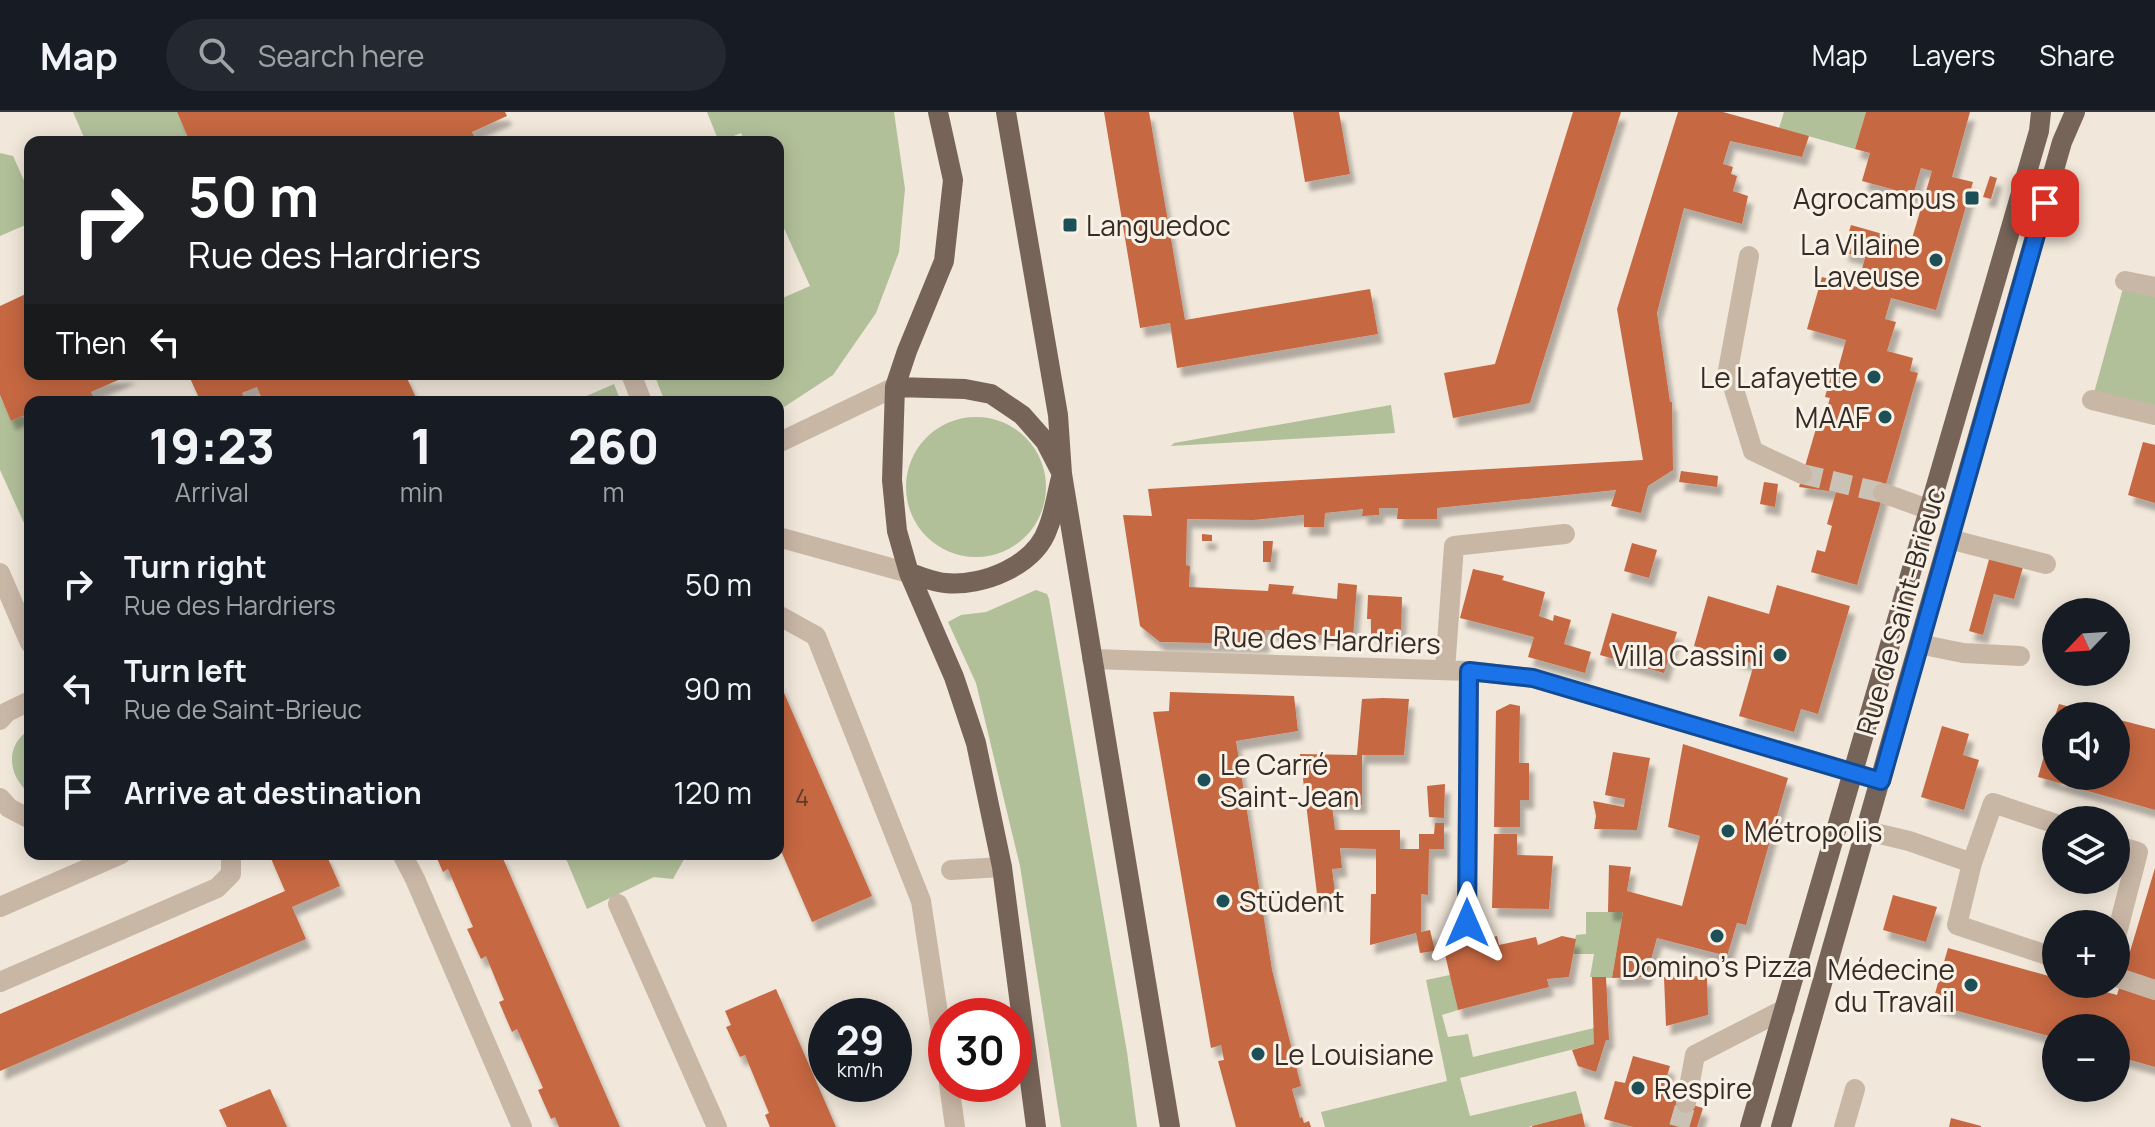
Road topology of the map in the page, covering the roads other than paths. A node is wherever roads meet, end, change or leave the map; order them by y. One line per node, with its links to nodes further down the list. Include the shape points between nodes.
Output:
1 (938, 112): 8 (main road, via 953,180 944,261)
2 (1006, 112): 12 (main road, via 1058,415)
3 (2041, 112): 15 (main road, Rue de Saint-Brieuc)
4 (2075, 112): 18 (main road, Rue de Saint-Brieuc)
5 (1749, 256): 13 (street, via 1728,370 1753,451)
6 (2125, 281): 7 (street)
7 (2155, 287)
8 (895, 387): 11 (street); 12 (main road, via 991,394 1022,415 1045,441); 21 (main road, via 892,480 897,531)
9 (2092, 400): 10 (street)
10 (2155, 415)
11 (784, 440)
12 (1062, 474): 21 (main road, via 1048,531 1026,558 967,583 943,583); 26 (main road)
13 (1802, 474)
14 (1883, 493): 15 (street)
15 (1930, 510): 31 (main road, Rue de Saint-Brieuc)
16 (1565, 534): 27 (street, via 1454,546)
17 (784, 539): 21 (street)
18 (1949, 539): 19 (street); 24 (main road, Rue de Saint-Brieuc)
19 (2046, 564)
20 (0, 573): 23 (street)
21 (909, 573): 44 (main road, via 976,743)
22 (784, 618): 54 (street, via 816,636 921,901)
23 (24, 629)
24 (1919, 644): 25 (street); 32 (main road, Rue de Saint-Brieuc)
25 (2020, 656)
26 (1092, 659): 27 (street, Rue des Hardriers); 63 (main road)
27 (1445, 670): 28 (street, Rue des Hardriers)
28 (1469, 671): 31 (street, Rue des Hardriers, via 1533,678); 49 (street)
29 (24, 704): 30 (street)
30 (0, 720)
31 (1855, 773): 32 (street, Rue des Hardriers); 55 (main road, Rue de Saint-Brieuc)
32 (1881, 781): 38 (main road, Rue de Saint-Brieuc)
33 (0, 798): 34 (street)
34 (24, 816)
35 (2042, 819): 43 (street, via 1993,803)
36 (24, 820): 37 (street)
37 (0, 822)
38 (1867, 831): 43 (street); 65 (main road, Rue de Saint-Brieuc)
39 (2130, 849): 46 (street, via 2138,852)
40 (107, 860): 48 (street)
41 (231, 860): 51 (street, via 231,874 217,888)
42 (405, 860): 59 (street)
43 (1972, 863): 50 (street, via 1957,925)
44 (1002, 867): 45 (street); 62 (main road)
45 (951, 870)
46 (2130, 883)
47 (618, 904): 60 (street)
48 (0, 907)
49 (1467, 923)
50 (2042, 953)
51 (0, 982)
52 (2130, 982): 53 (street)
53 (2155, 990)
54 (936, 998)
55 (1785, 1009): 58 (street, via 1695,1055); 64 (main road, Rue de Saint-Brieuc)
56 (1855, 1089): 66 (street)
57 (952, 1102): 61 (street)
58 (1686, 1103)
59 (522, 1127)
60 (717, 1127)
61 (955, 1127)
62 (1036, 1127)
63 (1170, 1127)
64 (1750, 1127)
65 (1781, 1127)
66 (1844, 1127)

